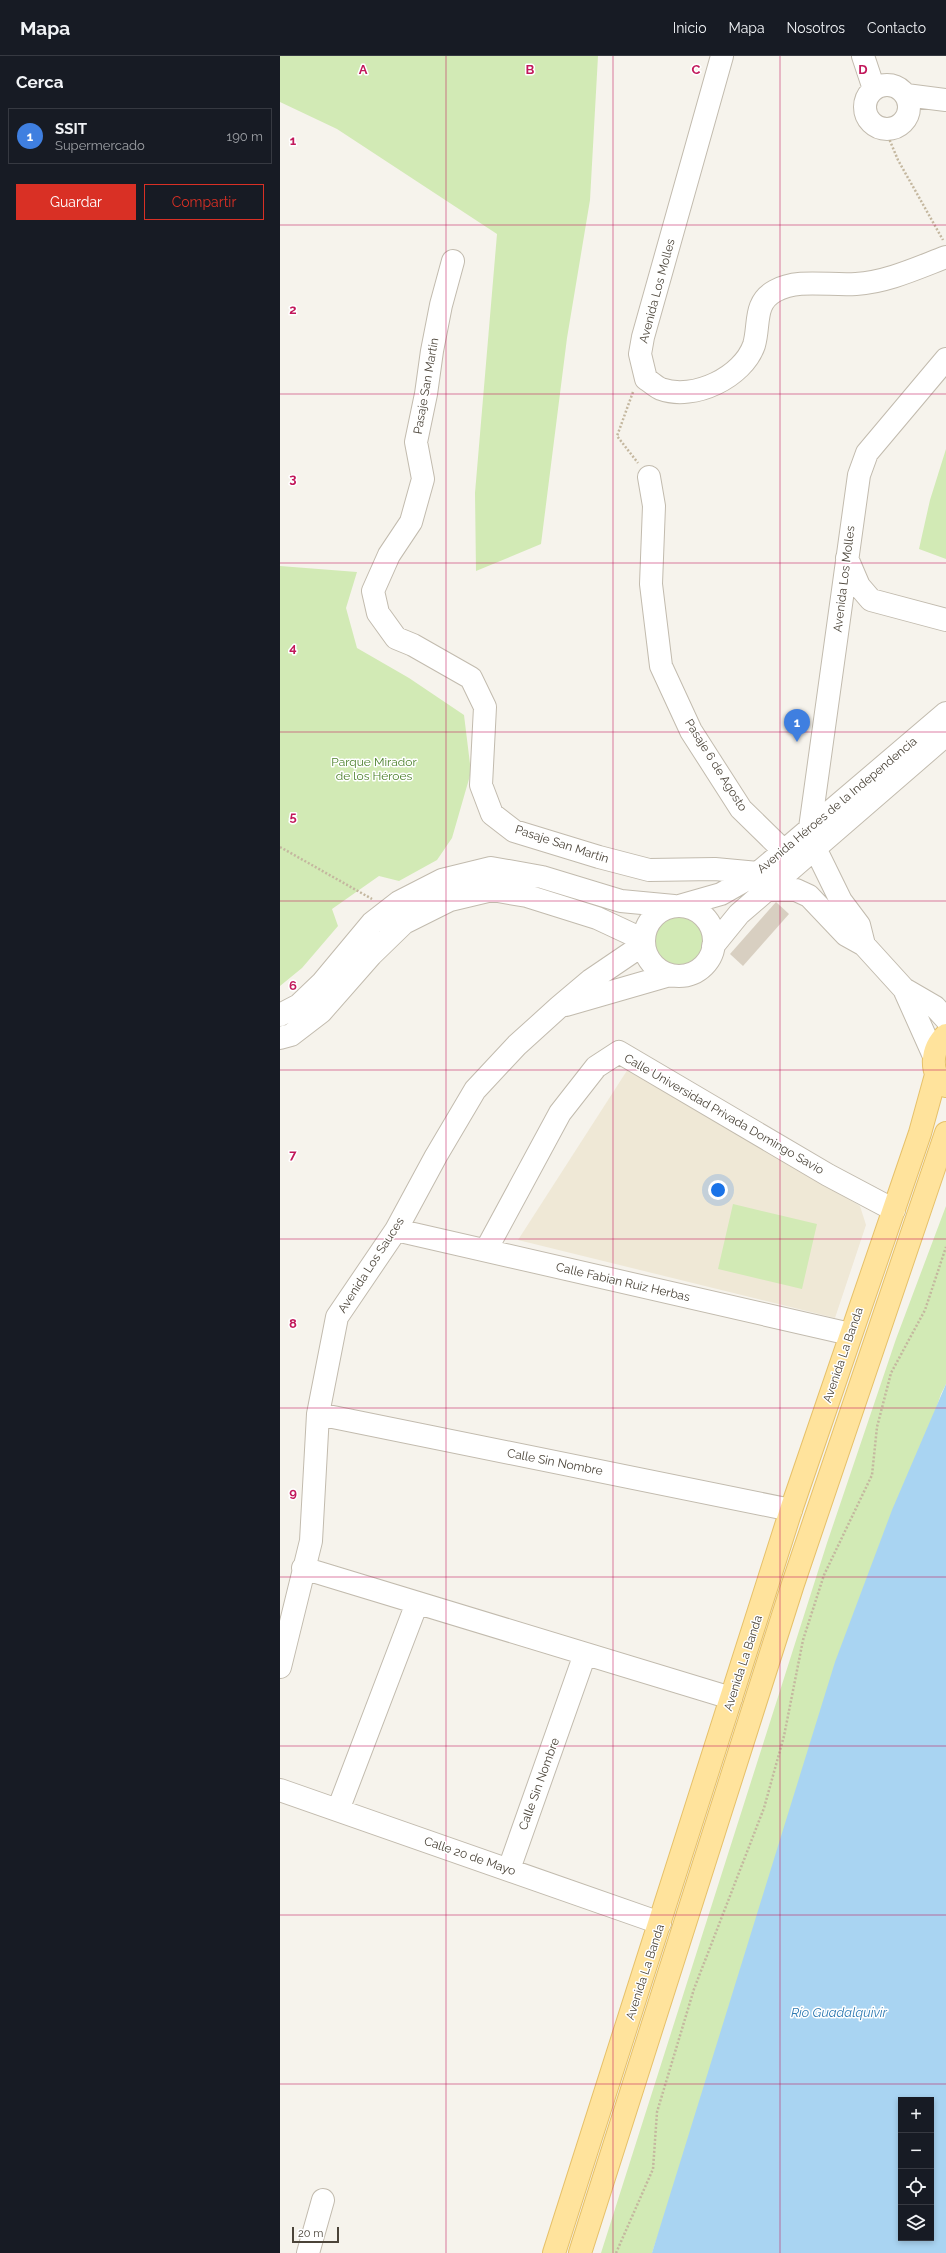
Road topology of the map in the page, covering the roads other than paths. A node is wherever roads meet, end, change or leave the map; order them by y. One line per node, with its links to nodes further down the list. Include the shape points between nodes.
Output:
1 (722, 56): 6 (street, Avenida Los Molles, via 643,336 640,354 646,379 661,389 688,393 712,386 744,364 754,344 759,307 774,291 797,284 857,284 897,276)
2 (863, 56): 3 (street)
3 (874, 89): 4 (street, via 887,84 901,89); 4 (street, via 868,95 865,109 872,123 885,129 899,126 908,115 909,101)
4 (906, 94): 5 (street)
5 (946, 100)
6 (946, 257)
7 (453, 261): 18 (street, Pasaje San Martin, via 441,305 416,442 423,479 411,522 389,555 372,591 378,613 396,638 471,678 485,707 482,785 492,814 514,831 649,870 715,869)
8 (946, 359): 10 (street, Avenida Los Molles, via 867,453 858,475)
9 (649, 477): 17 (street, Pasaje 6 de Agosto, via 654,506 651,584 661,666 691,731 742,809)
10 (847, 558): 11 (street, via 857,582); 12 (street, Avenida Los Molles)
11 (871, 600): 12 (street, via 855,601); 13 (street)
12 (840, 613): 16 (street, Avenida Los Molles)
13 (946, 620)
14 (946, 713): 16 (street, Avenida Héroes de la Independencia)
15 (946, 735): 16 (street, Avenida Héroes de la Independencia)
16 (809, 837): 17 (street, Avenida Héroes de la Independencia); 18 (street, Avenida Héroes de la Independencia); 21 (street, via 841,901 859,925)
17 (785, 852): 18 (street, Avenida Héroes de la Independencia)
18 (762, 882): 19 (street, Avenida Héroes de la Independencia); 21 (street, via 796,890 809,896 846,935); 22 (street, Avenida Héroes de la Independencia)
19 (677, 906): 20 (street, via 663,910 653,917 646,928); 22 (street, via 691,908 701,914 709,923 713,934); 26 (street, Avenida Héroes de la Independencia, via 622,900 542,877 491,868 442,880 399,902 372,923 322,983 300,1005)
20 (644, 942): 23 (street, via 646,954 652,964); 25 (street, Avenida Los Sauces, via 591,980); 29 (street, via 597,918 527,896 492,890 450,900 404,923 371,955 321,1012 291,1035)
21 (864, 945): 24 (street)
22 (713, 946): 23 (street, via 710,957 697,971 682,976)
23 (670, 975): 25 (street, Avenida Los Sauces)
24 (904, 989): 27 (street, via 935,1007); 30 (street)
25 (559, 1007): 34 (street, Avenida Los Sauces, via 517,1045 475,1090)
26 (280, 1014)
27 (946, 1019)
28 (946, 1035): 30 (main road, Avenida La Banda, via 938,1045)
29 (280, 1038)
30 (939, 1073): 33 (main road, Avenida La Banda)
31 (946, 1133): 32 (main road, Avenida La Banda)
32 (937, 1177): 51 (main road, Avenida La Banda, via 793,1584)
33 (894, 1210): 35 (street, Calle Universidad Privada Domingo Savio, via 828,1175 619,1052 596,1067 560,1113); 36 (main road, Avenida La Banda)
34 (396, 1230): 35 (street, Calle Fabian Ruiz Herbas); 37 (street, Avenida Los Sauces, via 337,1317)
35 (486, 1250): 36 (street, Calle Fabian Ruiz Herbas)
36 (850, 1334): 38 (main road, Avenida La Banda)
37 (318, 1414): 38 (street, Calle Sin Nombre); 39 (street, Avenida Los Sauces, via 310,1541)
38 (791, 1510): 43 (main road, Avenida La Banda)
39 (303, 1568): 40 (street); 42 (street, Avenida Los Sauces, via 287,1646)
40 (416, 1603): 41 (street); 45 (street)
41 (585, 1654): 43 (street); 46 (street, Calle Sin Nombre)
42 (280, 1667)
43 (731, 1698): 47 (main road, Avenida La Banda)
44 (280, 1790): 45 (street, Calle 20 de Mayo)
45 (338, 1810): 46 (street, Calle 20 de Mayo)
46 (509, 1870): 47 (street, Calle 20 de Mayo)
47 (660, 1923): 50 (main road, Avenida La Banda)
48 (323, 2200): 49 (street)
49 (308, 2253)
50 (554, 2253)
51 (580, 2253)

